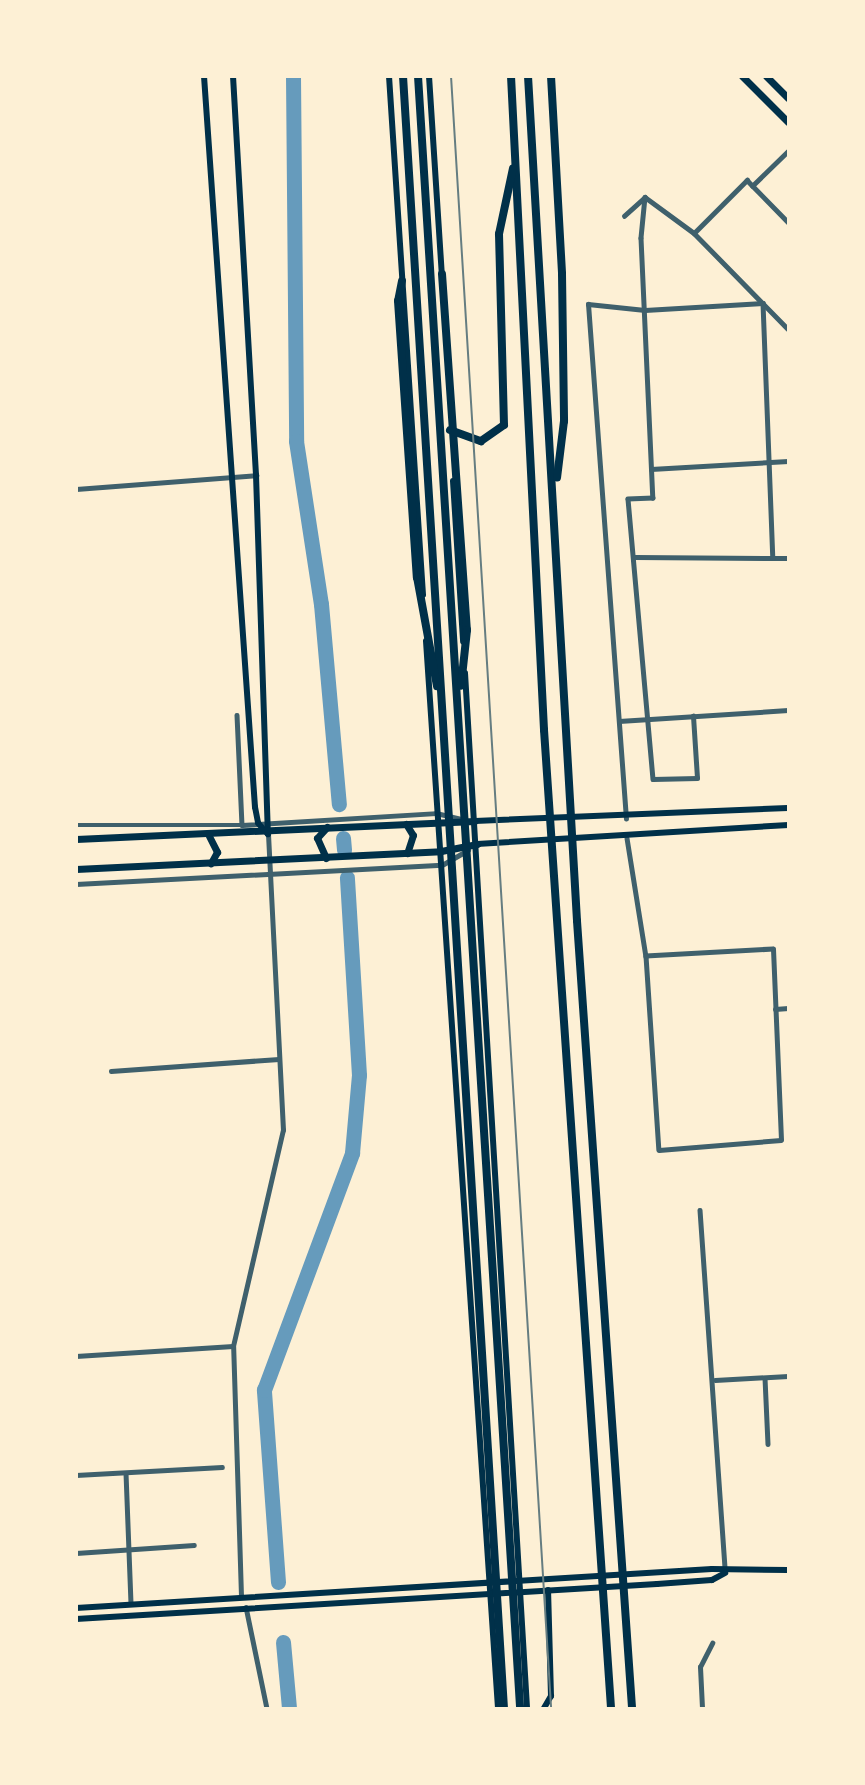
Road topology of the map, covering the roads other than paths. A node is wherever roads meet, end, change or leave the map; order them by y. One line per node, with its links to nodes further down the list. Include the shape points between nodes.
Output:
1 (204, 76): 31 (main road)
2 (233, 76): 30 (main road)
3 (389, 76): 22 (main road)
4 (403, 76): 38 (highway)
5 (418, 76): 37 (highway)
6 (429, 76): 21 (main road)
7 (511, 76): 15 (highway)
8 (528, 76): 33 (highway)
9 (551, 76): 33 (highway, via 564,421)
10 (742, 76): 13 (main road)
11 (766, 76): 12 (main road)
12 (789, 98)
13 (789, 122)
14 (789, 151): 16 (street)
15 (516, 156): 26 (highway, via 499,234 504,425 481,441); 107 (highway, via 544,730)
16 (752, 186): 19 (street); 20 (street, via 747,180)
17 (645, 198): 18 (street); 20 (street); 24 (street)
18 (624, 216)
19 (789, 222)
20 (694, 233): 23 (street)
21 (442, 274): 26 (main road); 37 (highway, via 467,630)
22 (402, 281): 38 (highway, via 398,301 417,577); 45 (main road)
23 (763, 303): 24 (street); 25 (street); 28 (street)
24 (645, 310): 29 (street); 43 (street, via 588,304)
25 (789, 329)
26 (450, 430): 47 (main road)
27 (789, 461): 28 (street)
28 (770, 462): 29 (street); 35 (street)
29 (651, 470): 34 (street, via 653,498 628,499)
30 (256, 475): 31 (street); 49 (main road)
31 (232, 478): 32 (street); 48 (main road)
32 (76, 489)
33 (555, 499): 108 (highway, via 577,921)
34 (635, 557): 35 (street); 42 (street)
35 (773, 558): 36 (street)
36 (789, 558)
37 (459, 696): 104 (highway)
38 (441, 699): 103 (highway)
39 (789, 710): 41 (street)
40 (237, 715): 53 (street)
41 (693, 716): 42 (street); 42 (street, via 697,778 653,779)
42 (648, 717): 43 (street)
43 (619, 721): 46 (street)
44 (789, 808): 46 (main road)
45 (436, 813): 47 (street); 49 (street); 50 (main road)
46 (626, 819): 47 (main road)
47 (475, 822): 50 (main road); 60 (main road)
48 (258, 823): 49 (street); 53 (street); 56 (main road)
49 (271, 823): 56 (main road)
50 (437, 823): 51 (main road); 61 (main road)
51 (406, 824): 55 (main road); 62 (main road, via 413,835)
52 (76, 825): 53 (street)
53 (242, 825)
54 (789, 825): 58 (main road)
55 (327, 828): 56 (main road); 63 (main road, via 317,838)
56 (268, 834): 57 (main road); 64 (street)
57 (209, 836): 59 (main road); 65 (main road, via 217,852)
58 (627, 838): 60 (main road); 70 (street)
59 (76, 839)
60 (477, 844): 61 (main road); 66 (street); 90 (main road)
61 (441, 851): 62 (main road); 66 (main road)
62 (407, 853): 63 (main road)
63 (326, 858): 64 (main road)
64 (267, 862): 65 (main road); 68 (street)
65 (211, 863): 67 (main road)
66 (442, 866): 68 (street); 91 (main road)
67 (76, 869)
68 (268, 876): 69 (street); 73 (street)
69 (76, 884)
70 (646, 956): 72 (street, via 773,949); 72 (street, via 659,1150 781,1140)
71 (789, 1008): 72 (street)
72 (775, 1009)
73 (279, 1059): 74 (street); 76 (street, via 283,1130)
74 (111, 1071)
75 (700, 1210): 80 (street)
76 (233, 1346): 77 (street); 95 (street)
77 (76, 1356)
78 (789, 1376): 79 (street)
79 (765, 1378): 80 (street); 81 (street)
80 (715, 1380): 89 (street)
81 (768, 1443)
82 (222, 1467): 83 (street)
83 (126, 1473): 84 (street); 86 (street)
84 (76, 1475)
85 (194, 1545): 86 (street)
86 (131, 1549): 87 (street); 96 (street)
87 (76, 1553)
88 (789, 1570): 89 (main road)
89 (725, 1573): 90 (main road, via 712,1569); 92 (main road, via 712,1580)
90 (520, 1582): 91 (main road); 94 (main road)
91 (489, 1584): 93 (main road); 95 (main road)
92 (548, 1590): 94 (main road); 106 (main road, via 551,1696)
93 (489, 1592): 94 (main road); 97 (main road); 102 (main road)
94 (520, 1592): 105 (main road)
95 (241, 1596): 96 (main road)
96 (131, 1604): 98 (main road)
97 (246, 1607): 99 (main road); 101 (street)
98 (76, 1608)
99 (76, 1619)
100 (712, 1643): 109 (street, via 699,1667)
101 (267, 1708)
102 (498, 1708)
103 (504, 1708)
104 (520, 1708)
105 (528, 1708)
106 (544, 1708)
107 (611, 1708)
108 (632, 1708)
109 (702, 1708)

